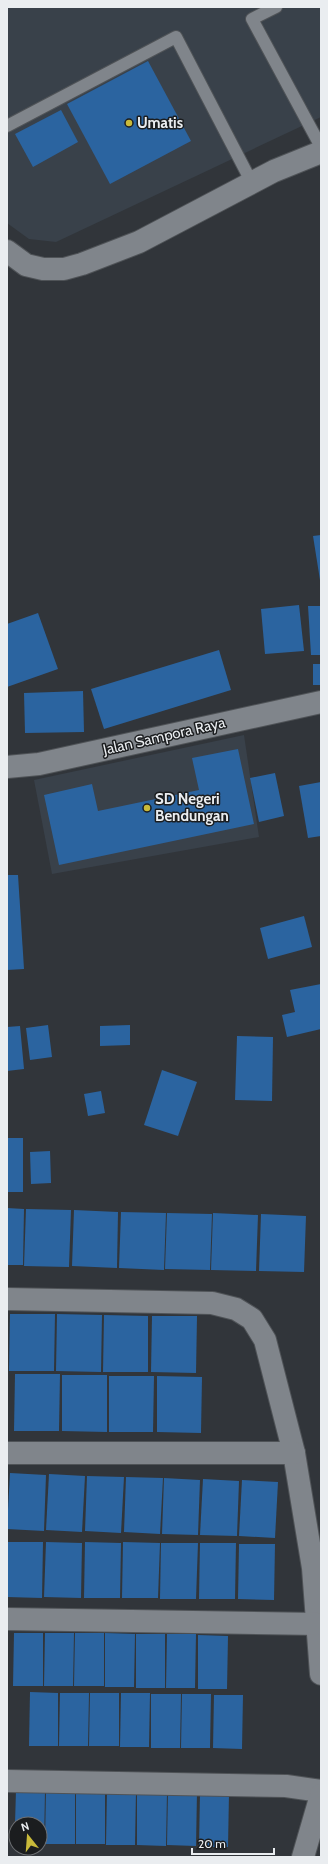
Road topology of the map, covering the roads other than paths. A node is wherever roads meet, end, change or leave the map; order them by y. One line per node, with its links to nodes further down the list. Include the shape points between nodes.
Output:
1 (276, 7): 3 (lane, via 252,20)
2 (7, 126): 5 (lane, via 176,37)
3 (321, 147)
4 (321, 152): 5 (street)
5 (252, 183): 6 (street, via 139,242 64,269 43,269 26,265)
6 (7, 251)
7 (320, 708): 8 (street, Jalan Sampora Raya, via 46,762)
8 (7, 767)
9 (7, 1299): 10 (street, via 212,1303 236,1309 252,1319 265,1340)
10 (294, 1452): 11 (street); 13 (street, via 313,1568)
11 (7, 1453)
12 (7, 1619): 13 (street)
13 (318, 1624): 14 (street)
14 (321, 1674)
15 (7, 1781): 16 (street, via 286,1786)
16 (321, 1791)
17 (321, 1795): 18 (street)
18 (303, 1857)

